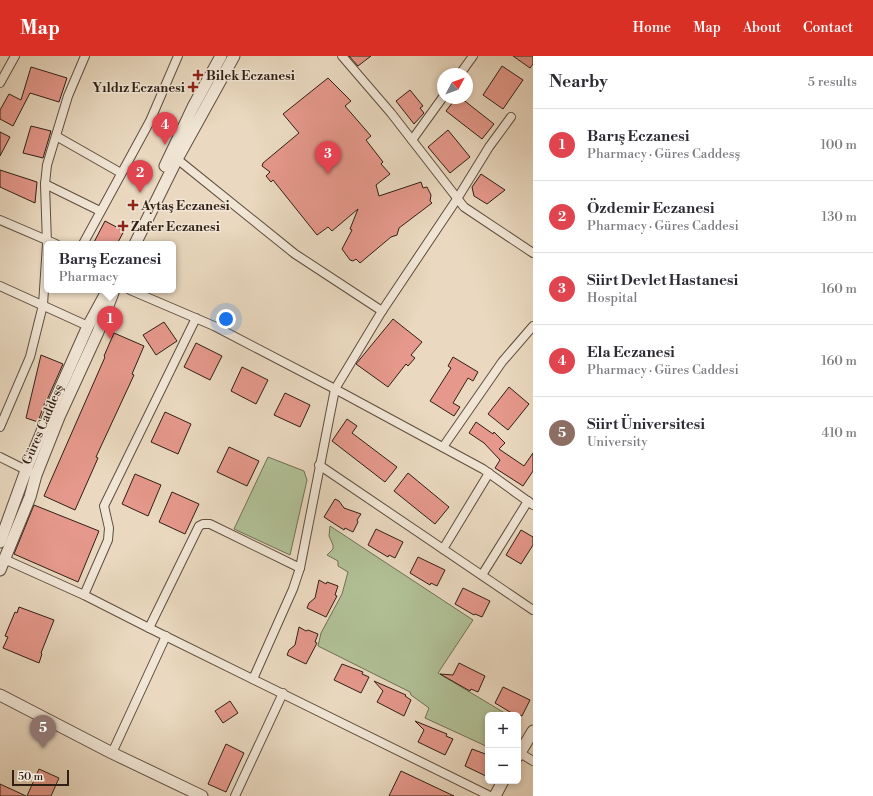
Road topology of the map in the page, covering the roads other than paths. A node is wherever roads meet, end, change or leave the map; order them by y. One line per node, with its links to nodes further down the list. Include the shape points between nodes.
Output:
1 (15, 56): 9 (street)
2 (85, 56): 12 (street, via 68,96)
3 (178, 56): 15 (street, via 150,121)
4 (221, 56): 22 (street, via 193,107)
5 (234, 56): 14 (street)
6 (342, 56): 13 (street)
7 (473, 56): 8 (street)
8 (464, 68)
9 (0, 83)
10 (438, 104): 13 (street)
11 (511, 117): 17 (street)
12 (56, 136): 15 (street); 16 (street, via 47,165)
13 (412, 140): 17 (street)
14 (177, 159): 23 (street); 32 (street, via 295,254)
15 (121, 172): 18 (street)
16 (45, 184): 18 (street); 20 (street)
17 (457, 199): 25 (street, via 464,207); 32 (street)
18 (100, 211): 21 (street)
19 (0, 220): 24 (street)
20 (47, 241)
21 (84, 241)
22 (129, 241)
23 (136, 241)
24 (44, 242)
25 (533, 254)
26 (0, 286): 31 (street)
27 (44, 290): 31 (street)
28 (105, 293): 34 (street)
29 (113, 293): 41 (street, Güres Caddesş, via 98,332)
30 (137, 293): 33 (street)
31 (43, 306): 34 (street); 37 (street, via 30,357)
32 (382, 312): 36 (street)
33 (196, 318): 36 (street); 50 (street, via 104,506 109,528 108,540)
34 (88, 326): 41 (street, via 55,400)
35 (533, 326): 38 (street, via 502,362)
36 (335, 389): 38 (street); 40 (street)
37 (0, 427)
38 (443, 447): 42 (street)
39 (0, 457): 41 (street)
40 (319, 465): 45 (street); 47 (street)
41 (32, 473): 44 (street); 46 (street, Güres Caddesş, via 30,497)
42 (489, 473): 43 (street); 45 (street)
43 (531, 503): 49 (street)
44 (0, 542)
45 (443, 549): 49 (street)
46 (4, 559): 48 (street, Güres Caddesş); 50 (street)
47 (300, 568): 52 (street, via 210,524 203,524 199,526); 54 (street)
48 (0, 570)
49 (482, 575): 51 (street)
50 (84, 594): 52 (street)
51 (533, 610)
52 (149, 628): 53 (street)
53 (166, 636): 54 (street); 59 (street)
54 (253, 679): 55 (street)
55 (283, 693): 64 (street); 65 (street)
56 (0, 695): 59 (street)
57 (533, 731): 58 (street)
58 (521, 752)
59 (112, 753): 63 (street)
60 (521, 756): 61 (street)
61 (533, 760)
62 (501, 784): 66 (street)
63 (202, 796)
64 (235, 796)
65 (490, 796)
66 (495, 796)

